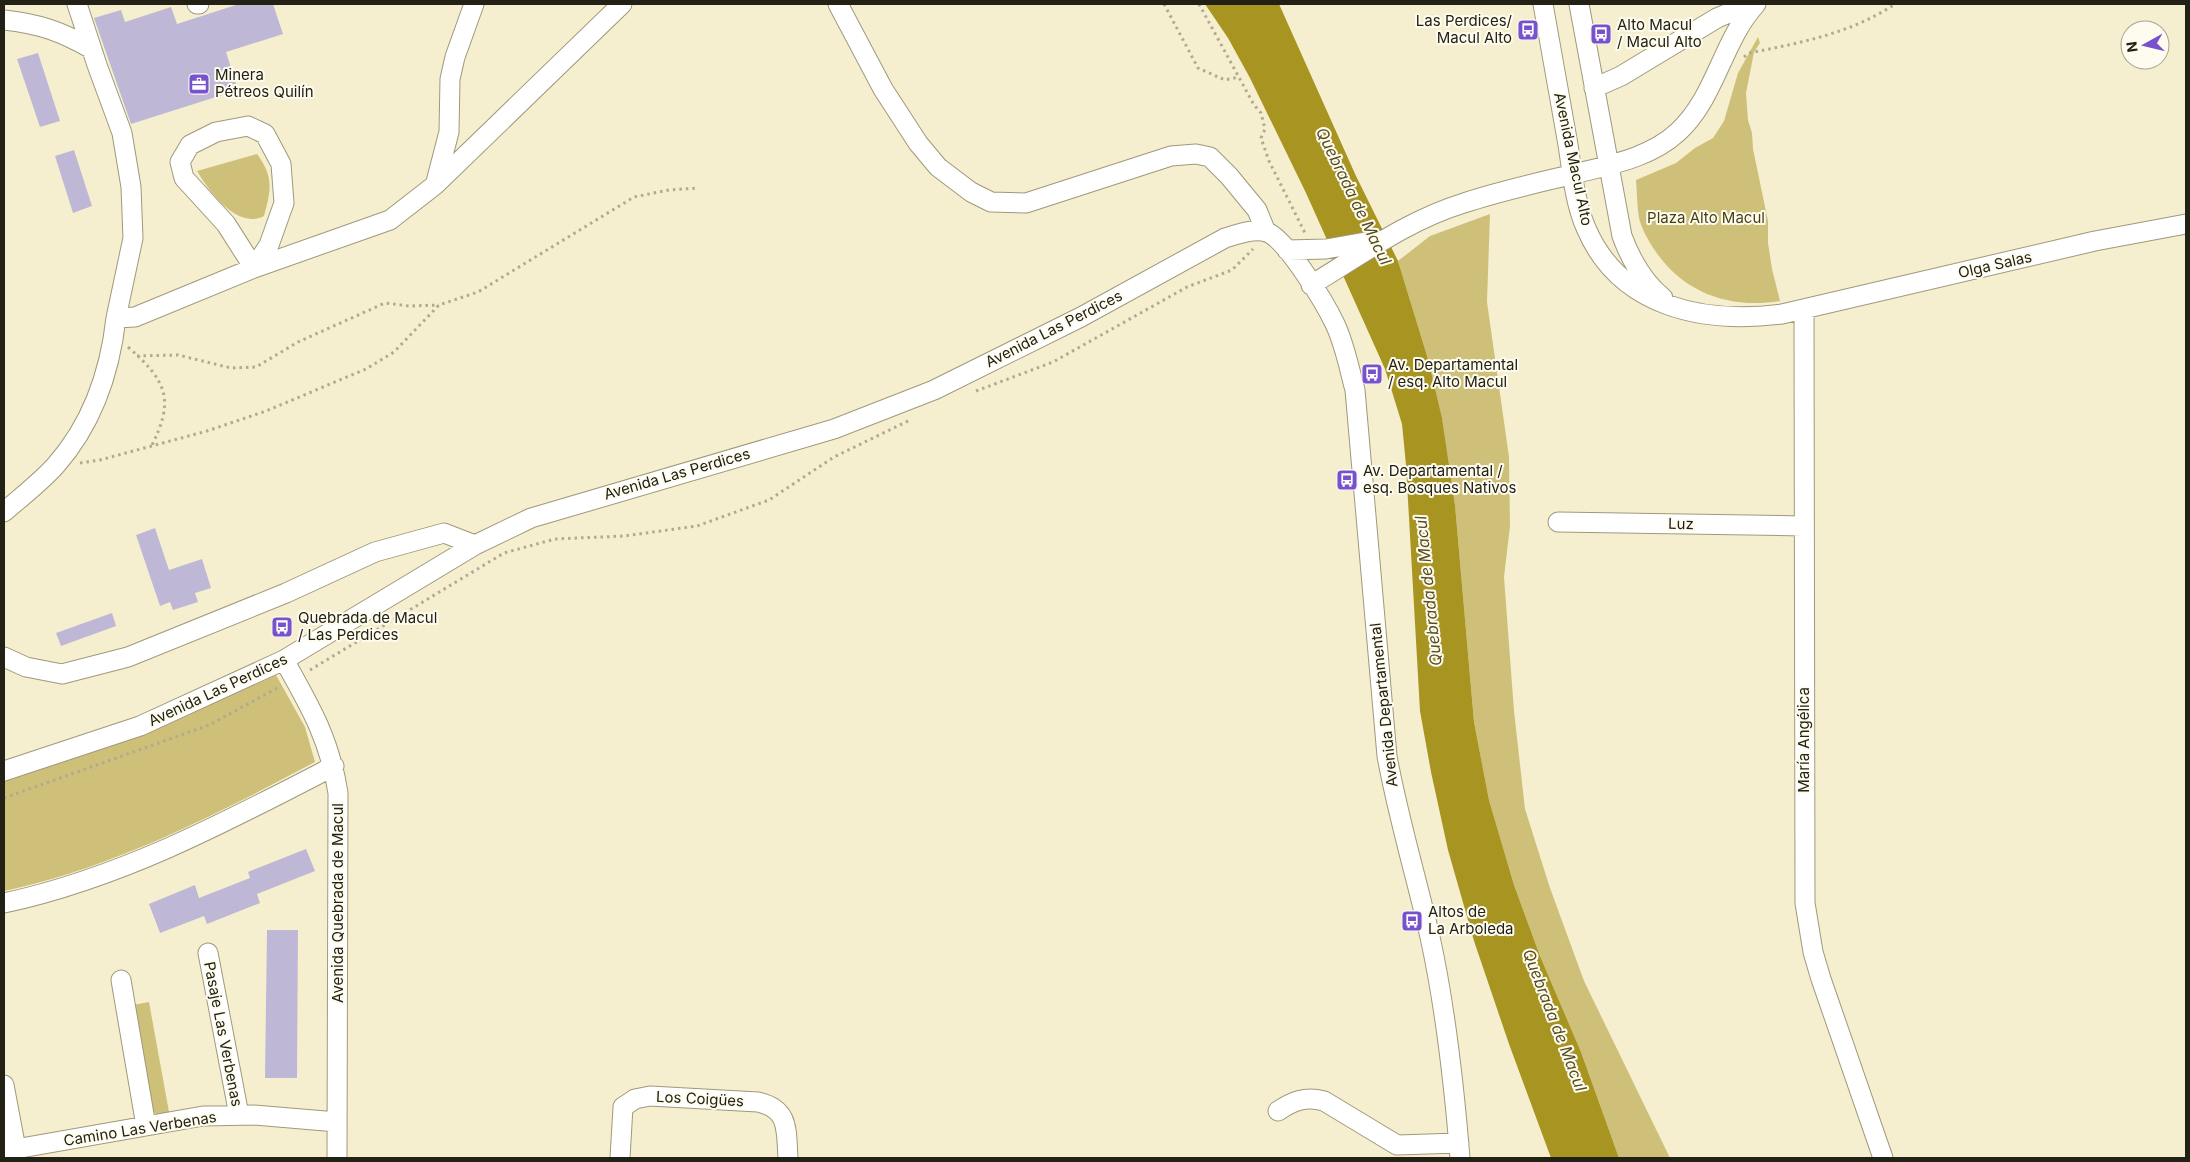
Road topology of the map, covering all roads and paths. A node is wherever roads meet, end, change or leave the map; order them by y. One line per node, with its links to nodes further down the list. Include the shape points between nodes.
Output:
1 (474, 4): 19 (street, via 450,79 449,132)
2 (622, 4): 19 (street)
3 (838, 4): 23 (street, via 883,89 918,143 938,166 971,192 991,202 1026,202 1171,156 1196,154 1210,157 1229,176)
4 (1164, 4): 15 (path, via 1198,68 1225,80)
5 (1199, 4): 15 (path)
6 (1543, 4): 18 (street, Avenida Macul Alto)
7 (1578, 4): 16 (street, Avenida Macul Alto)
8 (1750, 4): 16 (street, via 1717,18 1621,76)
9 (1756, 4): 14 (street, via 1734,34)
10 (1895, 4): 14 (path, via 1876,17 1818,39 1749,53 1733,67)
11 (76, 5): 13 (street)
12 (4, 20): 13 (street, via 32,23 65,34)
13 (92, 49): 30 (street, via 122,133 131,187 133,238)
14 (1718, 70): 17 (street, via 1694,114 1677,133 1654,149)
15 (1240, 77): 24 (path, via 1262,113 1265,129 1261,138 1269,161)
16 (1594, 88): 17 (street, Avenida Macul Alto)
17 (1609, 165): 18 (street); 27 (street, Avenida Macul Alto, via 1617,218 1628,254 1646,281)
18 (1573, 174): 22 (street, via 1464,202); 27 (street, Avenida Macul Alto, via 1585,227 1600,255 1630,287)
19 (435, 185): 25 (street, via 390,220)
20 (698, 188): 28 (path, via 634,198 486,288)
21 (2186, 224): 29 (street, Olga Salas, via 2096,240)
22 (1390, 236): 24 (street, Avenida Las Perdices); 26 (street)
23 (1277, 240): 24 (street, Avenida Las Perdices); 26 (street); 33 (path, via 1256,245 1232,270 1187,287 1053,362); 40 (street, Avenida Las Perdices, via 1251,231 1225,238 1081,317 934,390 834,428 531,518)
24 (1320, 250)
25 (254, 268): 25 (street, via 226,224 184,178 180,162 190,145 216,132 248,126 264,134 281,164 284,203 268,245); 30 (street, via 135,317)
26 (1311, 285): 56 (street, Avenida Departamental, via 1334,324 1355,390 1387,756 1438,977)
27 (1669, 304): 29 (street, Avenida Macul Alto, via 1706,315 1743,318)
28 (439, 305): 32 (path, via 385,303 298,342 256,367 230,368 178,354); 35 (path, via 394,352 366,369 266,411)
29 (1804, 310): 39 (street, María Angélica)
30 (116, 318): 31 (street)
31 (113, 342): 32 (path, via 129,347); 36 (street, via 85,425)
32 (137, 356): 35 (path, via 162,384 166,407)
33 (971, 393)
34 (919, 416): 43 (path, via 834,457 769,500 697,526 624,536 554,539 504,553)
35 (151, 447): 36 (path, via 100,460)
36 (55, 466): 37 (street)
37 (4, 512)
38 (1558, 522): 39 (street, Luz)
39 (1804, 526): 60 (street, María Angélica, via 1804,881 1808,924 1820,979)
40 (475, 545): 41 (street, via 444,533 375,552 286,593 128,657 62,674 26,667); 42 (street, Avenida Las Perdices)
41 (4, 657)
42 (284, 660): 43 (street, Avenida Quebrada de Macul); 45 (street, Avenida Las Perdices, via 140,726)
43 (295, 679): 44 (street, Avenida Quebrada de Macul, via 326,739); 46 (path, via 209,724)
44 (334, 766): 47 (street, via 165,850 80,883); 53 (street, Avenida Quebrada de Macul, via 339,818)
45 (4, 771)
46 (4, 798)
47 (4, 903)
48 (208, 953): 52 (street, Pasaje Las Verbenas)
49 (121, 980): 54 (street)
50 (4, 1085): 55 (street)
51 (1278, 1111): 56 (street, via 1293,1100 1313,1098 1324,1101 1397,1145)
52 (239, 1115): 53 (street, Camino Las Verbenas); 54 (street, Camino Las Verbenas, via 203,1116)
53 (337, 1122): 57 (street, Avenida Quebrada de Macul)
54 (146, 1126): 55 (street, Camino Las Verbenas)
55 (10, 1150)
56 (1460, 1151)
57 (337, 1158)
58 (620, 1158): 59 (street, Los Coigües, via 623,1107 635,1099 650,1096 772,1105 782,1115)
59 (788, 1158)
60 (1883, 1158)

